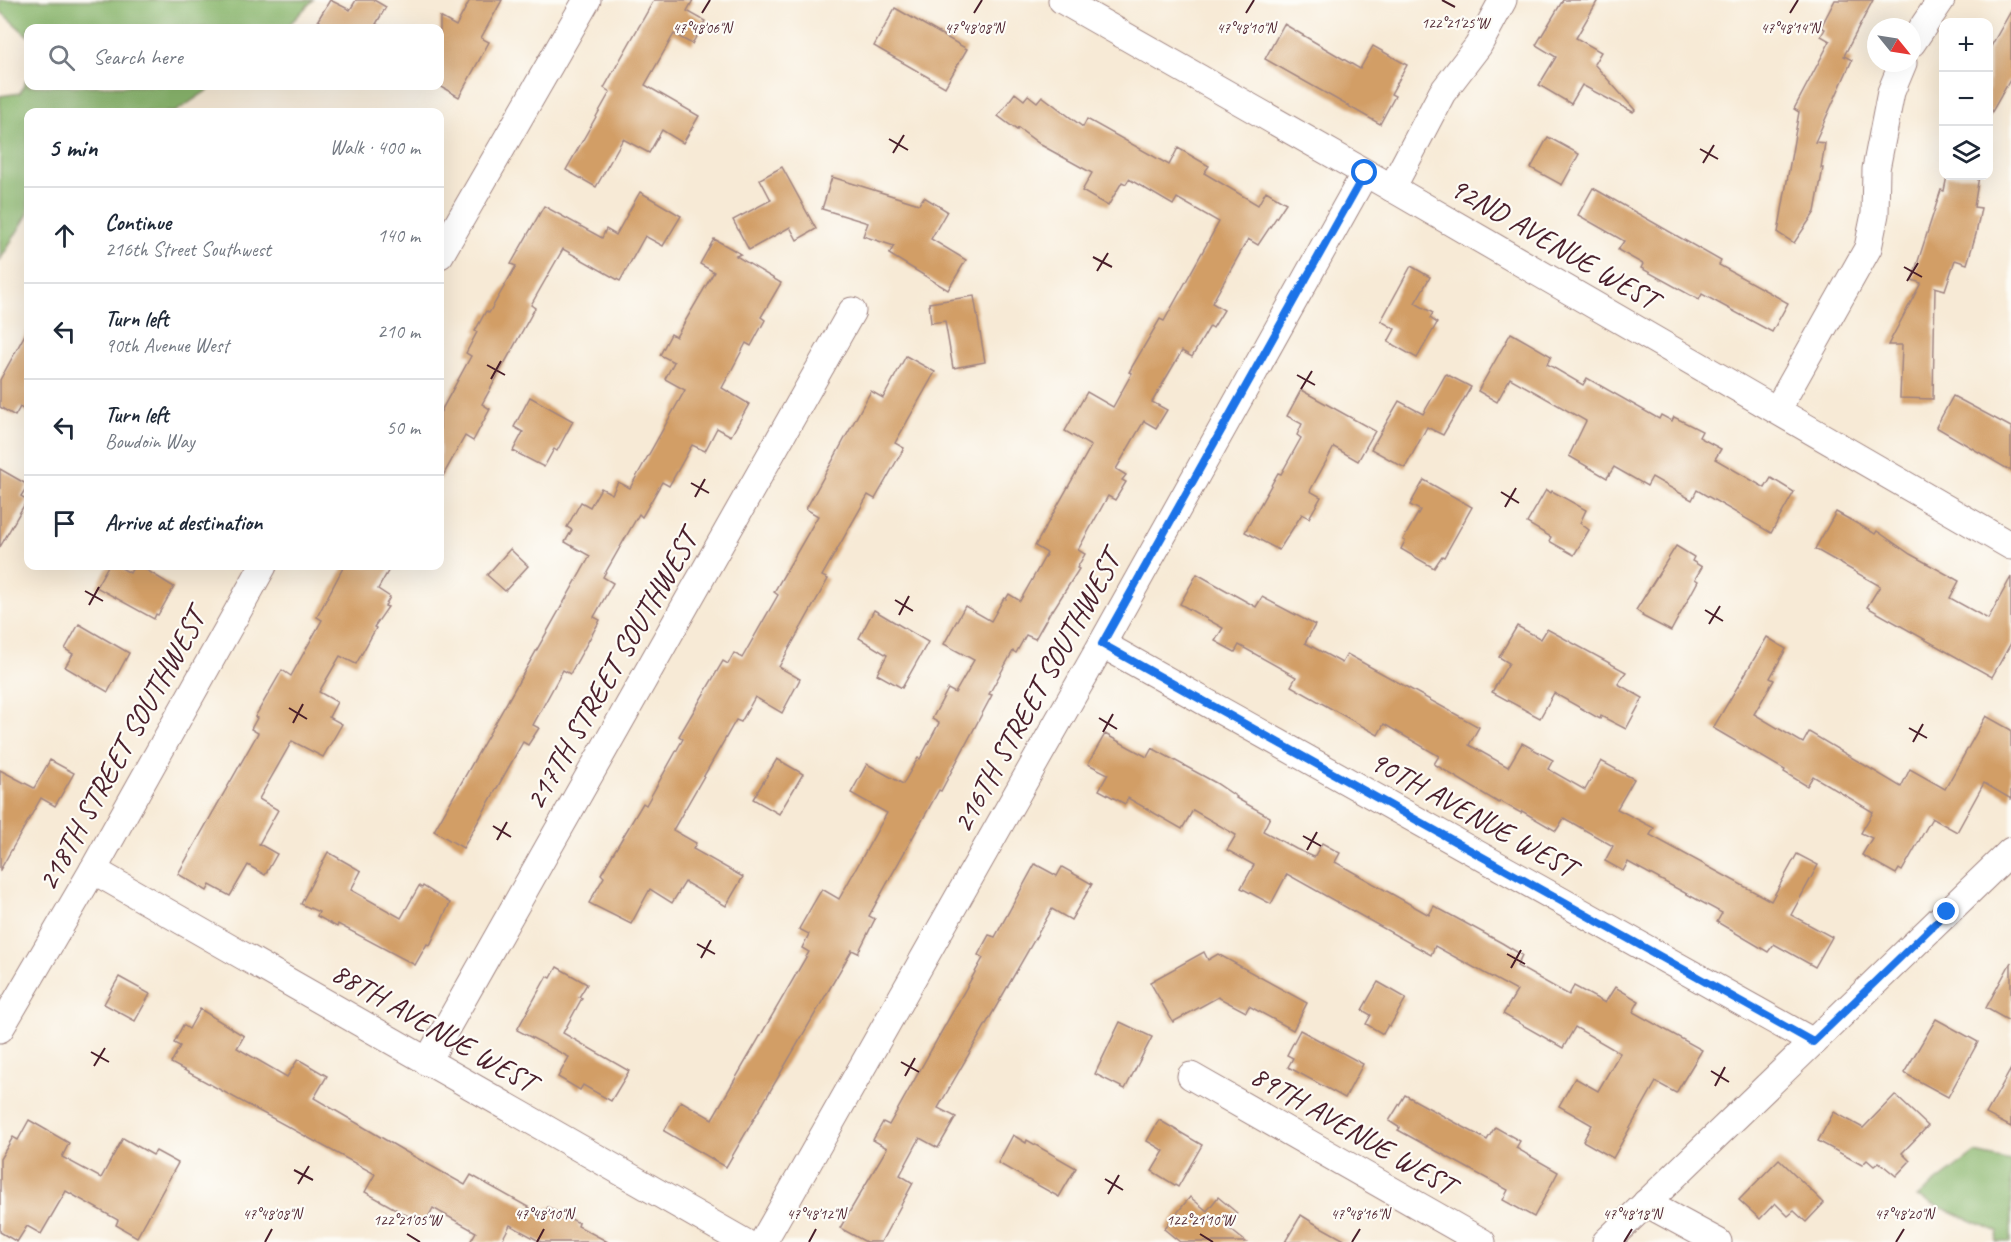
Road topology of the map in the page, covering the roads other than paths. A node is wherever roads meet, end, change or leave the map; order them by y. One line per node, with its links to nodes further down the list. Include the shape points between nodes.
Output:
1 (587, 0): 9 (street)
2 (1503, 0): 8 (street, via 1478,46 1442,93)
3 (1941, 0): 5 (street)
4 (1079, 4): 7 (street, 92ND AVENUE WEST)
5 (1921, 30)
6 (1899, 72): 11 (street, via 1891,92 1876,169 1875,214 1868,248)
7 (1365, 173): 8 (street, 92ND AVENUE WEST); 14 (street, 216TH STREET SOUTHWEST)
8 (1392, 188): 11 (street, 92ND AVENUE WEST)
9 (444, 248)
10 (852, 311): 19 (street, 217TH STREET SOUTHWEST)
11 (1777, 410): 12 (street, 92ND AVENUE WEST)
12 (2011, 546)
13 (261, 570): 16 (street, 218TH STREET SOUTHWEST)
14 (1102, 644): 18 (street, 90TH AVENUE WEST); 23 (street, 216TH STREET SOUTHWEST)
15 (2011, 850): 18 (street)
16 (93, 870): 17 (street, 218TH STREET SOUTHWEST); 19 (street, 88TH AVENUE WEST)
17 (0, 1029)
18 (1813, 1042): 21 (street)
19 (428, 1062): 22 (street, 88TH AVENUE WEST)
20 (1191, 1076): 24 (street, 89TH AVENUE WEST)
21 (1646, 1203): 25 (street); 26 (street)
22 (744, 1242)
23 (763, 1242)
24 (1482, 1242)
25 (1606, 1242)
26 (1718, 1242)

